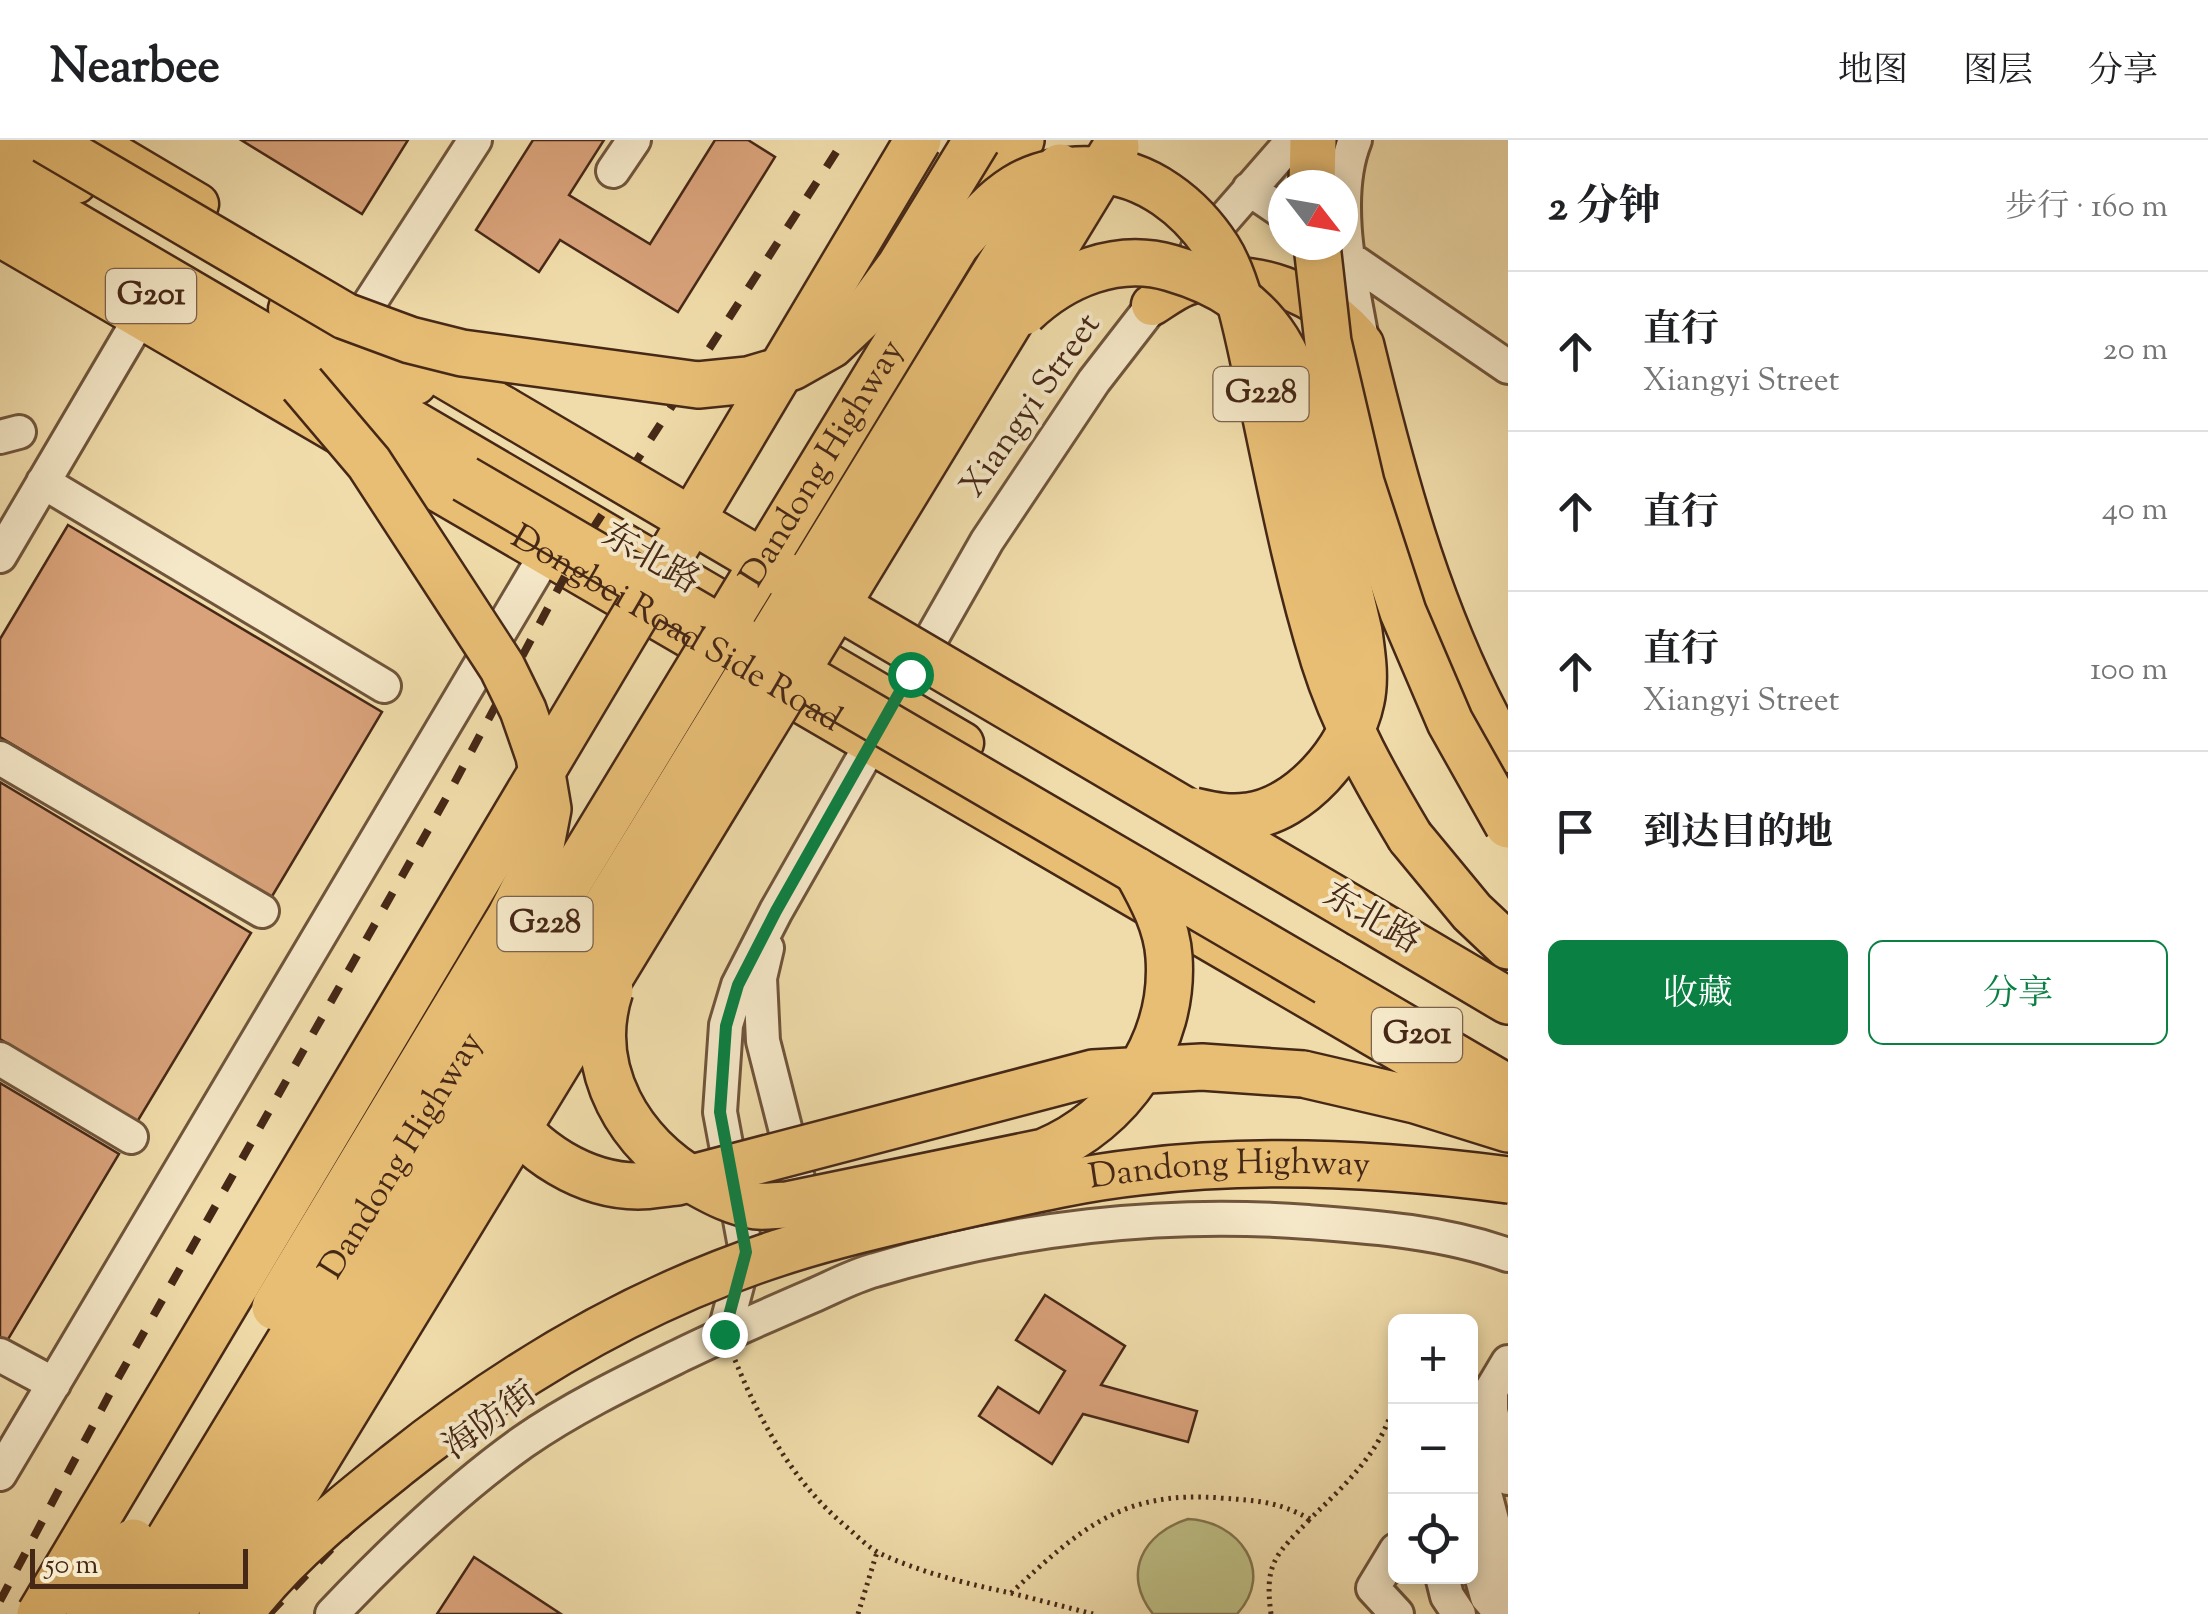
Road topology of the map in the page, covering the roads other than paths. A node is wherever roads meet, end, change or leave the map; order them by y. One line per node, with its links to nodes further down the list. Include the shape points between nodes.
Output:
1 (2, 140): 23 (main road)
2 (46, 140): 31 (highway, 东北路 / G201, bridge)
3 (90, 140): 20 (main road)
4 (476, 140): 31 (street)
5 (634, 140): 16 (street)
6 (918, 140): 80 (highway, bridge)
7 (977, 140): 31 (highway, bridge, via 866,312 831,345 792,367 698,385 462,353)
8 (1021, 140): 24 (highway, bridge)
9 (1077, 140): 79 (highway, bridge, via 700,748)
10 (1121, 140): 32 (highway, bridge)
11 (1293, 140): 18 (street, Xiangyi Street)
12 (1313, 140): 14 (highway)
13 (1355, 140): 15 (street)
14 (1312, 170)
15 (1348, 170)
16 (614, 171)
17 (0, 179): 37 (main road, 东北路)
18 (1249, 189): 19 (street); 29 (street, Xiangyi Street)
19 (1268, 202)
20 (198, 204): 28 (main road); 31 (main road)
21 (0, 208): 35 (highway, 东北路 / G201)
22 (0, 236): 30 (main road, Dongbei Road Side Road)
23 (176, 242): 28 (main road); 31 (main road)
24 (956, 245): 53 (highway, Dandong Highway / G228, bridge, via 995,200 1032,178 1071,168 1113,170 1153,186 1191,213 1220,252 1243,316 1302,580 1325,664 1362,757 1410,837); 56 (highway, Dandong Highway / G228, bridge)
25 (1332, 260): 49 (highway, bridge, via 1328,342 1356,466 1403,612 1450,722)
26 (1336, 260): 33 (street)
27 (1348, 260): 34 (street)
28 (280, 278): 31 (main road)
29 (1152, 305): 33 (main road, via 1186,285 1253,281 1327,308); 41 (street, Xiangyi Street, via 1094,381)
30 (140, 318): 38 (street); 39 (main road, Dongbei Road Side Road)
31 (365, 321): 36 (main road); 37 (main road); 48 (highway, 东北路 / G201, bridge)
32 (1005, 330): 48 (highway, bridge, via 1043,294 1082,273 1119,263 1156,264 1231,294 1265,322 1289,356 1359,632 1361,702 1330,762 1280,805 1250,816); 54 (highway, bridge)
33 (1363, 344): 45 (main road, via 1435,600)
34 (1508, 367)
35 (302, 384): 50 (highway, 东北路 / G201, bridge); 79 (highway, bridge, via 369,463 502,667 539,756 548,809 538,860 510,917)
36 (518, 392): 37 (main road); 41 (main road)
37 (487, 445): 39 (main road); 43 (main road, 东北路)
38 (43, 482): 40 (street); 42 (street)
39 (546, 554): 44 (main road, Dongbei Road Side Road); 70 (street)
40 (0, 556)
41 (932, 636): 43 (street, Xiangyi Street); 47 (main road)
42 (384, 686)
43 (902, 689): 44 (street, Xiangyi Street); 47 (main road, via 1053,759); 59 (main road, 东北路)
44 (870, 743): 52 (street, Xiangyi Street); 61 (main road, Dongbei Road Side Road)
45 (1508, 752)
46 (0, 758): 51 (street)
47 (1143, 761): 55 (main road, 东北路)
48 (1178, 806): 57 (highway, 东北路 / G201, bridge)
49 (1508, 825)
50 (1137, 872): 54 (highway, bridge, via 1163,926 1168,994 1144,1065 1102,1118 1044,1152 786,1205 756,1206 722,1196 658,1156 635,1131 617,1101 601,1035); 60 (highway, 东北路 / G201, bridge)
51 (262, 910)
52 (776, 911): 66 (street, via 760,978 763,1041 809,1221); 67 (street, via 738,985 724,1039 720,1112 746,1252)
53 (1508, 946)
54 (620, 962): 81 (highway, bridge)
55 (1508, 976)
56 (506, 987): 62 (highway, bridge, via 492,1060 504,1109 545,1152 604,1182 677,1182 1093,1073 1202,1067 1303,1074); 79 (highway, Dandong Highway / G228, bridge)
57 (1508, 1000)
58 (0, 1059): 63 (street)
59 (1508, 1063)
60 (1508, 1088)
61 (1508, 1114)
62 (1508, 1129)
63 (131, 1136)
64 (1508, 1180): 82 (highway, Dandong Highway, bridge, via 1282,1164 1141,1171 1048,1186 778,1253 669,1296 556,1353 451,1422 342,1508)
65 (1508, 1255): 66 (street, 海防街, via 1385,1228 1266,1218 1122,1221 998,1240)
66 (872, 1270): 67 (street, 海防街)
67 (724, 1334): 83 (street, 海防街, via 523,1442)
68 (0, 1354): 70 (street)
69 (1500, 1376): 71 (street); 74 (street, via 1491,1411)
70 (54, 1384): 73 (street)
71 (1478, 1413)
72 (1478, 1467): 77 (street)
73 (0, 1474)
74 (1508, 1478)
75 (1388, 1563): 84 (street, via 1373,1588)
76 (1478, 1565): 86 (street, via 1487,1597)
77 (1508, 1581)
78 (1444, 1584): 85 (street)
79 (129, 1611)
80 (40, 1614)
81 (222, 1614)
82 (239, 1614)
83 (332, 1614)
84 (1397, 1614)
85 (1459, 1614)
86 (1502, 1614)

